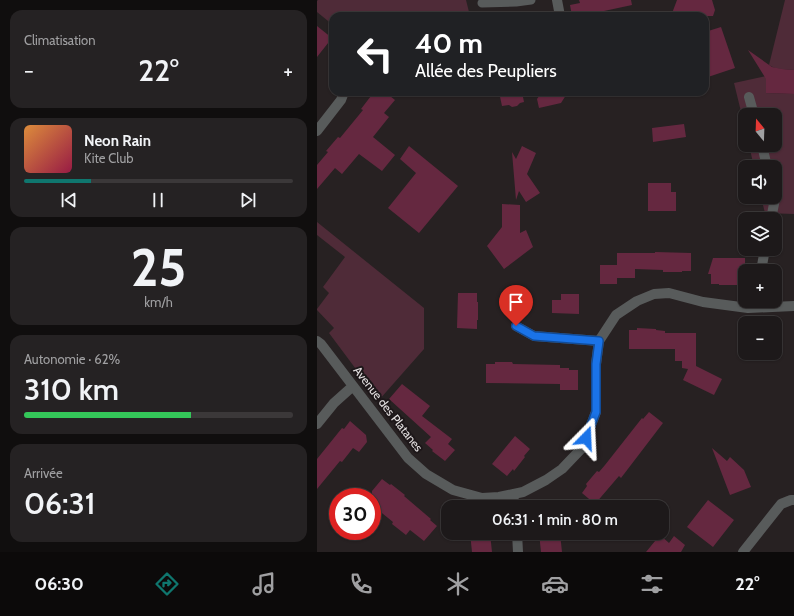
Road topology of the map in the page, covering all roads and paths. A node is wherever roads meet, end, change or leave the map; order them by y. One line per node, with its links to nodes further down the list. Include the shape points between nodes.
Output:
1 (531, 0): 3 (lane)
2 (557, 0): 4 (street)
3 (481, 3)
4 (559, 12)
5 (342, 96): 8 (street)
6 (749, 97): 7 (street)
7 (752, 108)
8 (317, 131)
9 (782, 305): 10 (street, Avenue des Platanes)
10 (794, 306)
11 (738, 307): 14 (street, Avenue des Platanes, via 703,302 669,293 654,294 637,301 616,315)
12 (516, 326): 14 (street, via 534,336)
13 (317, 341): 15 (street, Avenue des Platanes)
14 (599, 341): 17 (street, Avenue des Platanes, via 596,364 596,412 582,448 563,469 523,492)
15 (353, 386): 16 (street, via 334,402); 17 (street, Avenue des Platanes, via 408,458 426,474 453,490 482,498)
16 (317, 424)
17 (513, 494): 18 (street)
18 (514, 500)
19 (794, 500): 22 (street, via 781,504)
20 (517, 540): 21 (street)
21 (518, 552)
22 (743, 552)

